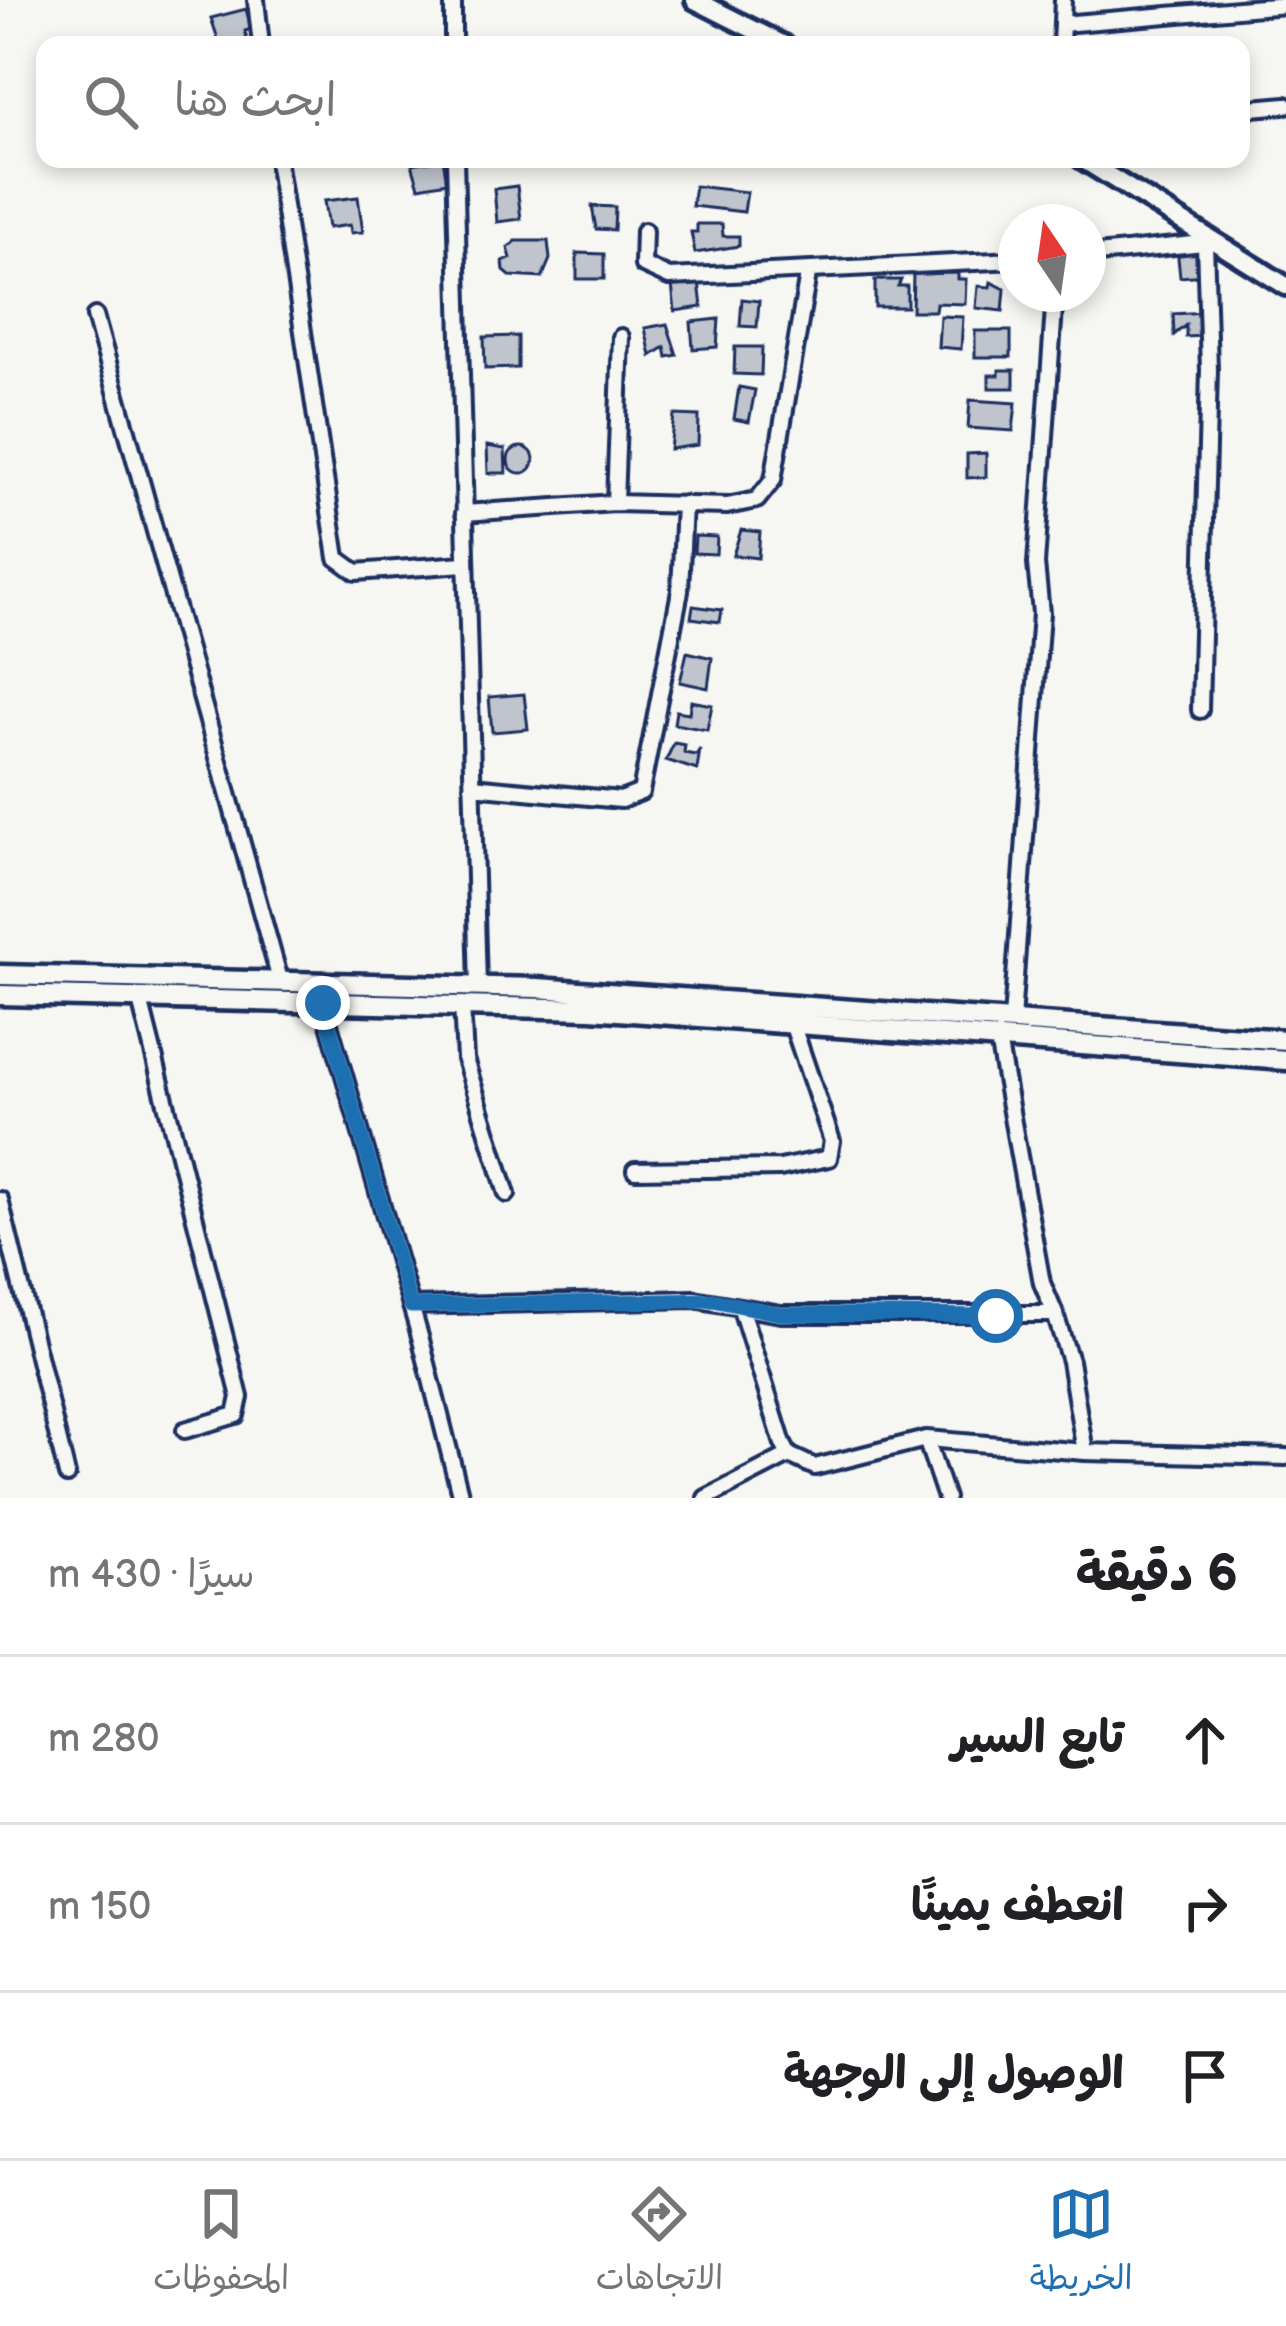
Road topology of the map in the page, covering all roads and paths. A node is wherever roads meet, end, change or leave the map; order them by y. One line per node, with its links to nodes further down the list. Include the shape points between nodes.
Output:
1 (256, 0): 8 (street)
2 (453, 0): 9 (street)
3 (695, 0): 6 (street)
4 (1064, 0): 7 (street)
5 (1286, 5): 7 (street)
6 (723, 8): 10 (street)
7 (1062, 24): 11 (street)
8 (260, 36)
9 (453, 36)
10 (769, 36)
11 (1061, 36)
12 (1286, 105): 13 (street)
13 (1250, 108)
14 (278, 168): 29 (street, via 308,399 340,565 356,572)
15 (455, 168): 28 (street)
16 (1096, 168): 18 (street)
17 (644, 231): 21 (street, via 641,259 658,274)
18 (1212, 242): 19 (street); 22 (street); 30 (street)
19 (1106, 253)
20 (998, 261): 21 (street)
21 (808, 274): 27 (street, via 770,488 746,504)
22 (1286, 286)
23 (1054, 312): 40 (street)
24 (95, 316): 33 (street)
25 (621, 337): 26 (street)
26 (615, 503): 27 (street); 28 (street)
27 (684, 504): 31 (street, via 680,591 641,792 621,800)
28 (464, 513): 29 (street)
29 (464, 564): 31 (street)
30 (1200, 710)
31 (472, 786): 34 (street)
32 (0, 975): 33 (main road)
33 (280, 980): 34 (main road)
34 (478, 986): 38 (main road)
35 (0, 995): 36 (main road)
36 (140, 1000): 37 (main road); 51 (street, via 240,1397 236,1415)
37 (323, 1003): 39 (main road); 48 (street)
38 (786, 1004): 40 (main road); 41 (street)
39 (462, 1006): 41 (main road); 46 (street, via 465,1059)
40 (1012, 1020): 43 (main road)
41 (793, 1024): 42 (main road); 45 (street, via 832,1142 829,1158 780,1168)
42 (998, 1040): 44 (main road); 50 (street)
43 (1286, 1040)
44 (1286, 1060)
45 (634, 1170)
46 (507, 1194)
47 (0, 1200): 56 (street)
48 (411, 1306): 49 (street, via 694,1299); 57 (street)
49 (742, 1309): 50 (street); 54 (street)
50 (1055, 1314): 53 (street)
51 (185, 1430)
52 (926, 1438): 53 (street); 54 (street, via 828,1467); 59 (street)
53 (1085, 1452): 55 (street)
54 (789, 1455): 58 (street)
55 (1286, 1457)
56 (67, 1475)
57 (461, 1498)
58 (706, 1498)
59 (946, 1498)

